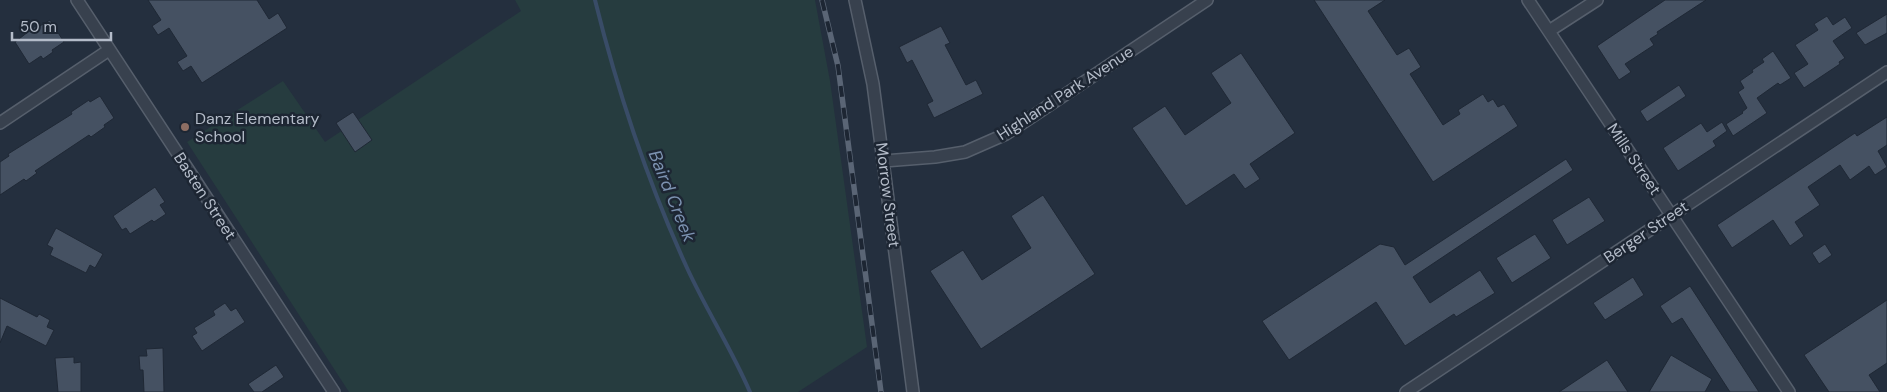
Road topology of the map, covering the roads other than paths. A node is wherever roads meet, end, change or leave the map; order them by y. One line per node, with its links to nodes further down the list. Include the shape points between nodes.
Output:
1 (77, 0): 7 (street, Basten Street)
2 (855, 0): 10 (street, Morrow Street, via 873,84)
3 (1207, 0): 10 (street, Highland Park Avenue, via 1006,134 965,152)
4 (1528, 0): 6 (street, Mills Street)
5 (1596, 0): 6 (street)
6 (1549, 31): 11 (street, Mills Street)
7 (109, 50): 9 (street); 12 (street, Basten Street)
8 (1887, 72): 11 (street, Berger Street)
9 (0, 123)
10 (884, 161): 13 (street, Morrow Street)
11 (1672, 215): 14 (street, Berger Street); 15 (street, Mills Street)
12 (334, 392)
13 (913, 392)
14 (1406, 392)
15 (1789, 392)

